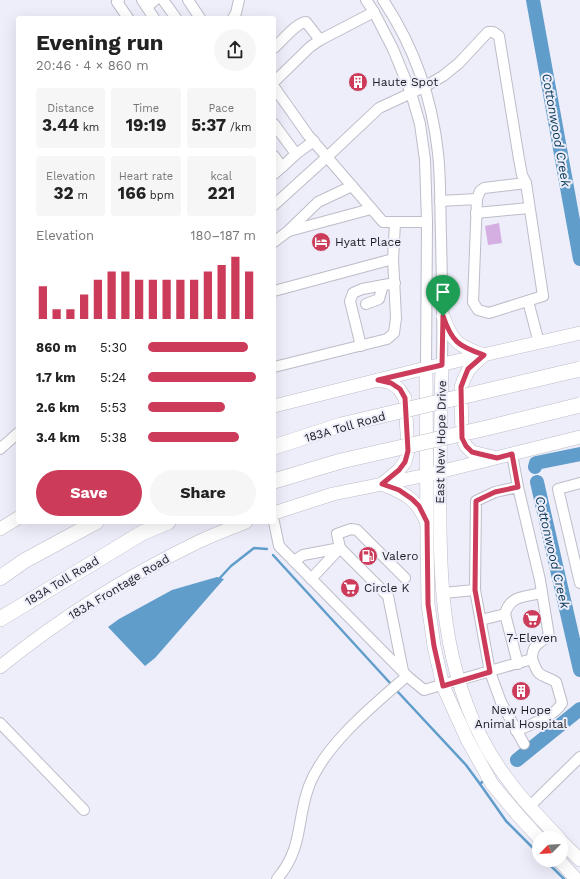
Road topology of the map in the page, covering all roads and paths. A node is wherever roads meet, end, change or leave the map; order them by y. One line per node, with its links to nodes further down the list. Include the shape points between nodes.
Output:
1 (119, 0): 10 (street, via 117,2)
2 (155, 0): 8 (street)
3 (163, 0): 12 (street)
4 (188, 0): 13 (street)
5 (238, 0): 14 (street)
6 (366, 0): 9 (street, East New Hope Drive)
7 (383, 0): 18 (street, East New Hope Drive, via 414,56)
8 (144, 3): 11 (street)
9 (374, 12): 15 (street); 20 (street, East New Hope Drive)
10 (127, 16)
11 (153, 16)
12 (175, 16)
13 (199, 16)
14 (234, 16)
15 (320, 40): 16 (street, via 306,22 303,22); 17 (street)
16 (276, 46)
17 (276, 80)
18 (424, 87): 20 (street); 28 (street, via 459,63 488,32 499,36 519,159); 31 (street, East New Hope Drive, via 438,152)
19 (276, 90): 22 (street)
20 (411, 93): 24 (street, via 379,108); 36 (street, East New Hope Drive, via 420,124 424,153)
21 (276, 127): 23 (street)
22 (314, 141): 23 (street); 24 (street)
23 (296, 154): 26 (street)
24 (327, 157): 29 (street); 32 (street)
25 (276, 159): 26 (street)
26 (282, 167): 27 (street)
27 (276, 172)
28 (526, 183): 30 (street, via 484,188); 34 (street)
29 (352, 186): 33 (street); 38 (street, via 318,202)
30 (477, 199): 31 (street); 35 (street)
31 (440, 201): 46 (street, East New Hope Drive)
32 (276, 203)
33 (371, 208): 37 (street, via 383,222); 38 (street)
34 (529, 208): 35 (street); 44 (street, via 543,296)
35 (476, 213): 44 (street, via 474,302 478,310 489,313)
36 (427, 222): 37 (street); 53 (street, East New Hope Drive)
37 (396, 223): 40 (street)
38 (287, 232): 39 (street)
39 (276, 240)
40 (393, 259): 41 (street); 43 (street)
41 (395, 283): 42 (street); 49 (street, via 394,333 387,339)
42 (383, 285): 45 (street, via 379,299); 45 (street, via 353,293 350,301)
43 (276, 290)
44 (528, 301): 48 (street)
45 (359, 306): 49 (street)
46 (443, 316): 50 (main road, via 448,332 460,345); 51 (street, East New Hope Drive)
47 (580, 333): 48 (main road)
48 (539, 343): 50 (main road)
49 (361, 346): 52 (street)
50 (484, 355): 51 (main road); 63 (main road, via 468,369 461,387 462,438 472,452)
51 (442, 365): 53 (main road); 64 (main road, East New Hope Drive)
52 (276, 367)
53 (426, 368): 55 (main road); 65 (main road, East New Hope Drive)
54 (580, 369): 60 (highway, 183A Toll Road, bridge, via 341,425)
55 (378, 380): 57 (main road); 68 (main road, via 391,383 400,389 405,398 408,451 402,466)
56 (580, 405): 66 (highway, bridge, via 341,461)
57 (276, 406)
58 (16, 435): 61 (street)
59 (580, 437): 62 (main road)
60 (276, 447)
61 (0, 449)
62 (512, 454): 63 (main road); 69 (street)
63 (497, 458): 64 (main road)
64 (440, 472): 65 (main road); 85 (main road, East New Hope Drive)
65 (427, 475): 68 (main road); 72 (main road, East New Hope Drive)
66 (276, 480)
67 (580, 483): 83 (street, via 558,489)
68 (382, 484): 70 (main road, via 333,494); 72 (main road, via 399,490 412,499 419,506)
69 (518, 487): 84 (street, via 495,492 476,501); 86 (street)
70 (276, 512)
71 (16, 519): 77 (main road)
72 (427, 522): 96 (main road, East New Hope Drive, via 428,604)
73 (92, 524): 80 (highway, via 24,561)
74 (163, 524): 88 (highway, 183A Toll Road, via 142,533)
75 (241, 524): 92 (main road, 183A Frontage Road, via 196,543 117,587 42,635)
76 (274, 524): 79 (street, via 279,546)
77 (0, 529)
78 (340, 548): 79 (street, via 303,555); 81 (street, via 337,534 350,529 357,530); 82 (street); 94 (street, via 388,596)
79 (294, 561): 82 (street)
80 (0, 578)
81 (405, 578)
82 (311, 579): 94 (street)
83 (580, 583)
84 (475, 590): 85 (street); 89 (street)
85 (443, 593): 95 (main road, East New Hope Drive, via 448,637)
86 (542, 593): 87 (street, via 512,600); 90 (street, via 549,636 534,648)
87 (505, 614): 89 (street); 91 (street)
88 (0, 619)
89 (481, 620): 93 (street)
90 (532, 659): 91 (street); 98 (street, via 539,675 556,682 562,703 544,718)
91 (518, 664): 93 (street)
92 (0, 667)
93 (490, 672): 95 (street); 98 (street, via 501,702)
94 (405, 674): 96 (street, via 424,690); 108 (street, via 327,754 309,787 294,852)
95 (458, 681): 96 (street); 101 (main road, East New Hope Drive, via 486,748)
96 (443, 686): 103 (main road, East New Hope Drive, via 467,739 492,784)
97 (0, 723): 102 (street)
98 (516, 731): 99 (street)
99 (524, 744)
100 (580, 757): 101 (street)
101 (529, 807): 104 (main road, East New Hope Drive)
102 (84, 810)
103 (533, 831)
104 (551, 831)
105 (568, 848): 106 (main road)
106 (580, 860)
107 (565, 867): 109 (main road)
108 (277, 879)
109 (576, 879)

